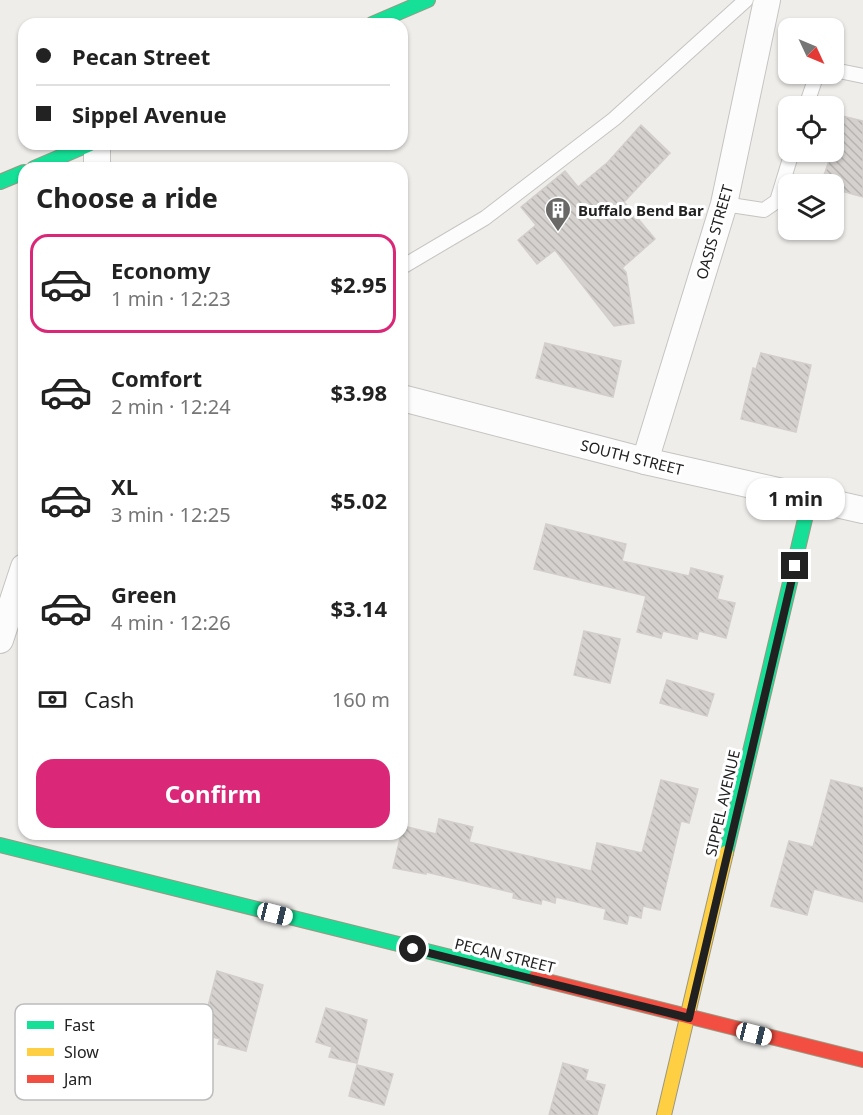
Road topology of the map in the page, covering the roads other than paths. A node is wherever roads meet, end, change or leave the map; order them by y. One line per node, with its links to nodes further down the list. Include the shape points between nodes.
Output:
1 (428, 0): 4 (street)
2 (746, 0): 13 (lane, via 614,119 485,218)
3 (767, 0): 12 (street, OASIS STREET)
4 (386, 18)
5 (844, 72): 6 (lane)
6 (863, 76)
7 (76, 150): 8 (street)
8 (48, 162)
9 (789, 162): 12 (lane, via 777,201 764,210)
10 (18, 174): 11 (street)
11 (0, 182)
12 (724, 204): 15 (street, OASIS STREET)
13 (408, 263)
14 (408, 400): 15 (street, SOUTH STREET)
15 (645, 461): 16 (street, SOUTH STREET)
16 (810, 498): 17 (street, SOUTH STREET); 21 (street, SIPPEL AVENUE)
17 (863, 510)
18 (18, 585): 19 (street)
19 (0, 640)
20 (0, 845): 21 (street, PECAN STREET)
21 (689, 1018): 22 (street, PECAN STREET); 23 (street, SIPPEL AVENUE)
22 (863, 1060)
23 (664, 1115)

